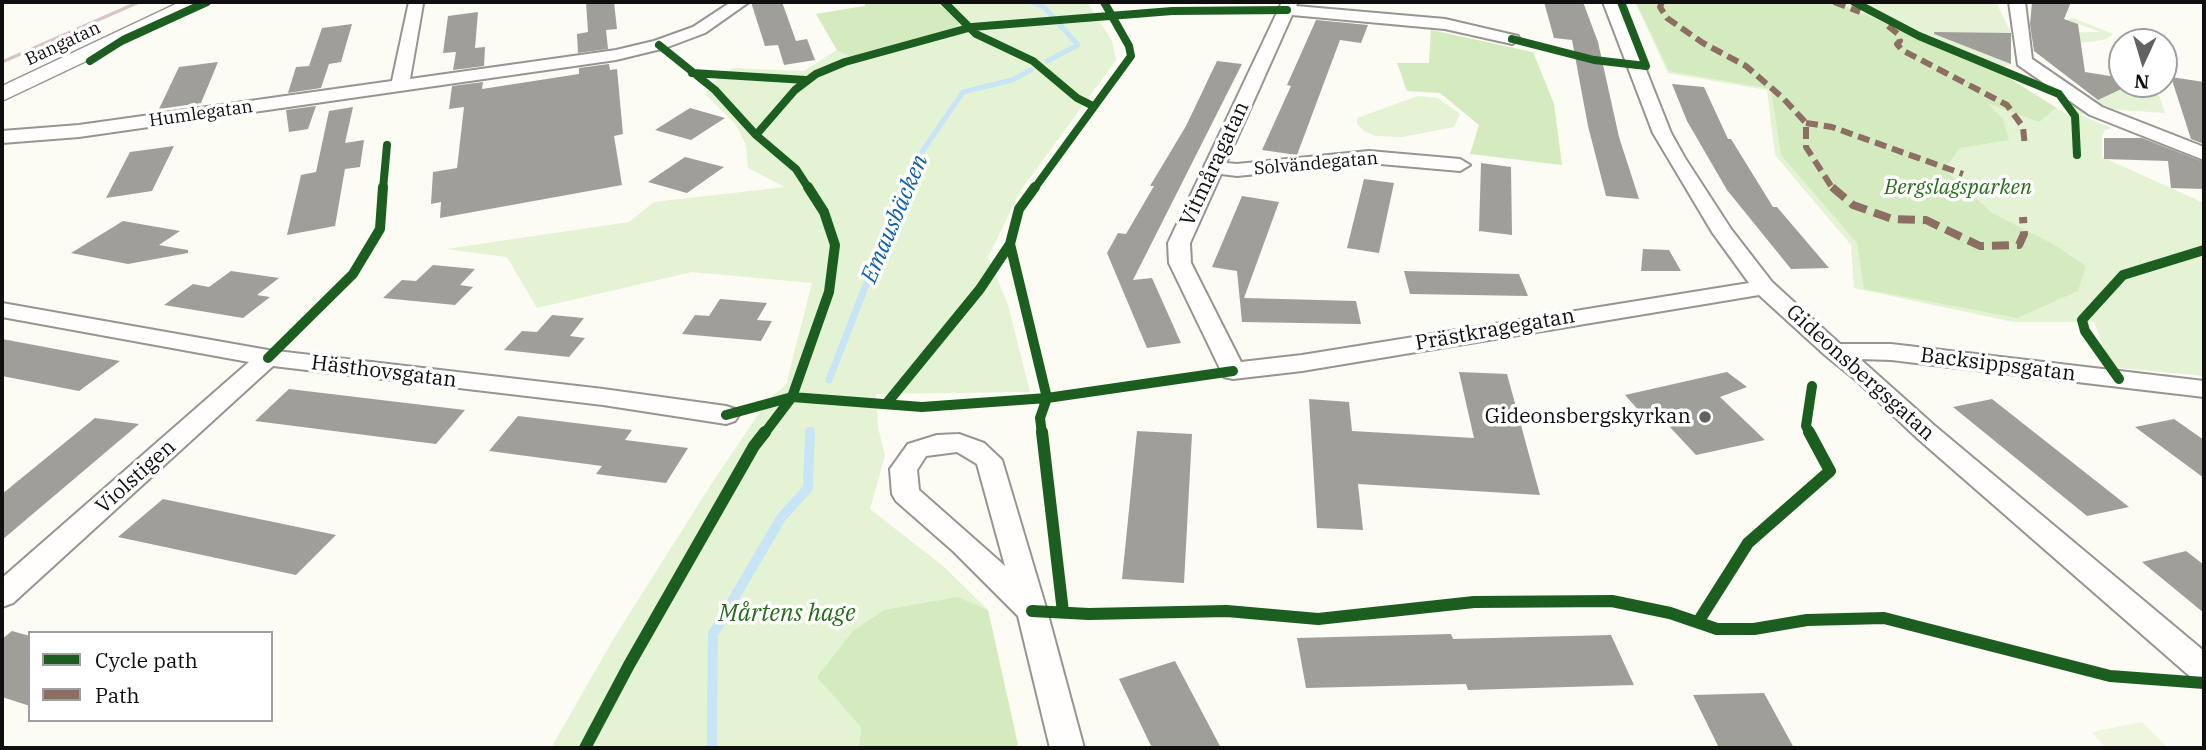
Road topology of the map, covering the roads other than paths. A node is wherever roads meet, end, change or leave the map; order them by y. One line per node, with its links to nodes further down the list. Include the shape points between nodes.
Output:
1 (195, 2): 9 (street, Bangatan)
2 (741, 2): 8 (street, Humlegatan, via 699,30 641,50)
3 (1611, 2): 14 (street, Gideonsbergsgatan, via 1669,146)
4 (2017, 2): 11 (street, via 2024,61 2096,111)
5 (415, 4): 8 (street)
6 (1289, 6): 7 (street, via 1445,24); 13 (street, Vitmåragatan)
7 (1512, 39)
8 (400, 86): 10 (street, Humlegatan, via 79,131)
9 (2, 94)
10 (2, 137)
11 (2204, 155)
12 (1461, 165): 13 (street, Solvändegatan, via 1369,157 1237,170)
13 (1213, 167): 18 (street, Vitmåragatan, via 1183,230 1180,262)
14 (1764, 287): 16 (street, Gideonsbergsgatan); 18 (street, Prästkragegatan, via 1302,363 1233,371)
15 (2, 310): 17 (street, Hästhovsgatan)
16 (1834, 351): 19 (street, Backsippsgatan, via 1891,352); 23 (street, Gideonsbergsgatan)
17 (268, 358): 20 (street, Hästhovsgatan); 21 (street, Violstigen)
18 (1230, 365)
19 (2204, 389)
20 (726, 415)
21 (2, 595)
22 (1032, 611): 22 (street, via 906,494 903,468 917,450 959,443 989,460); 24 (street)
23 (2204, 670)
24 (1067, 748)

